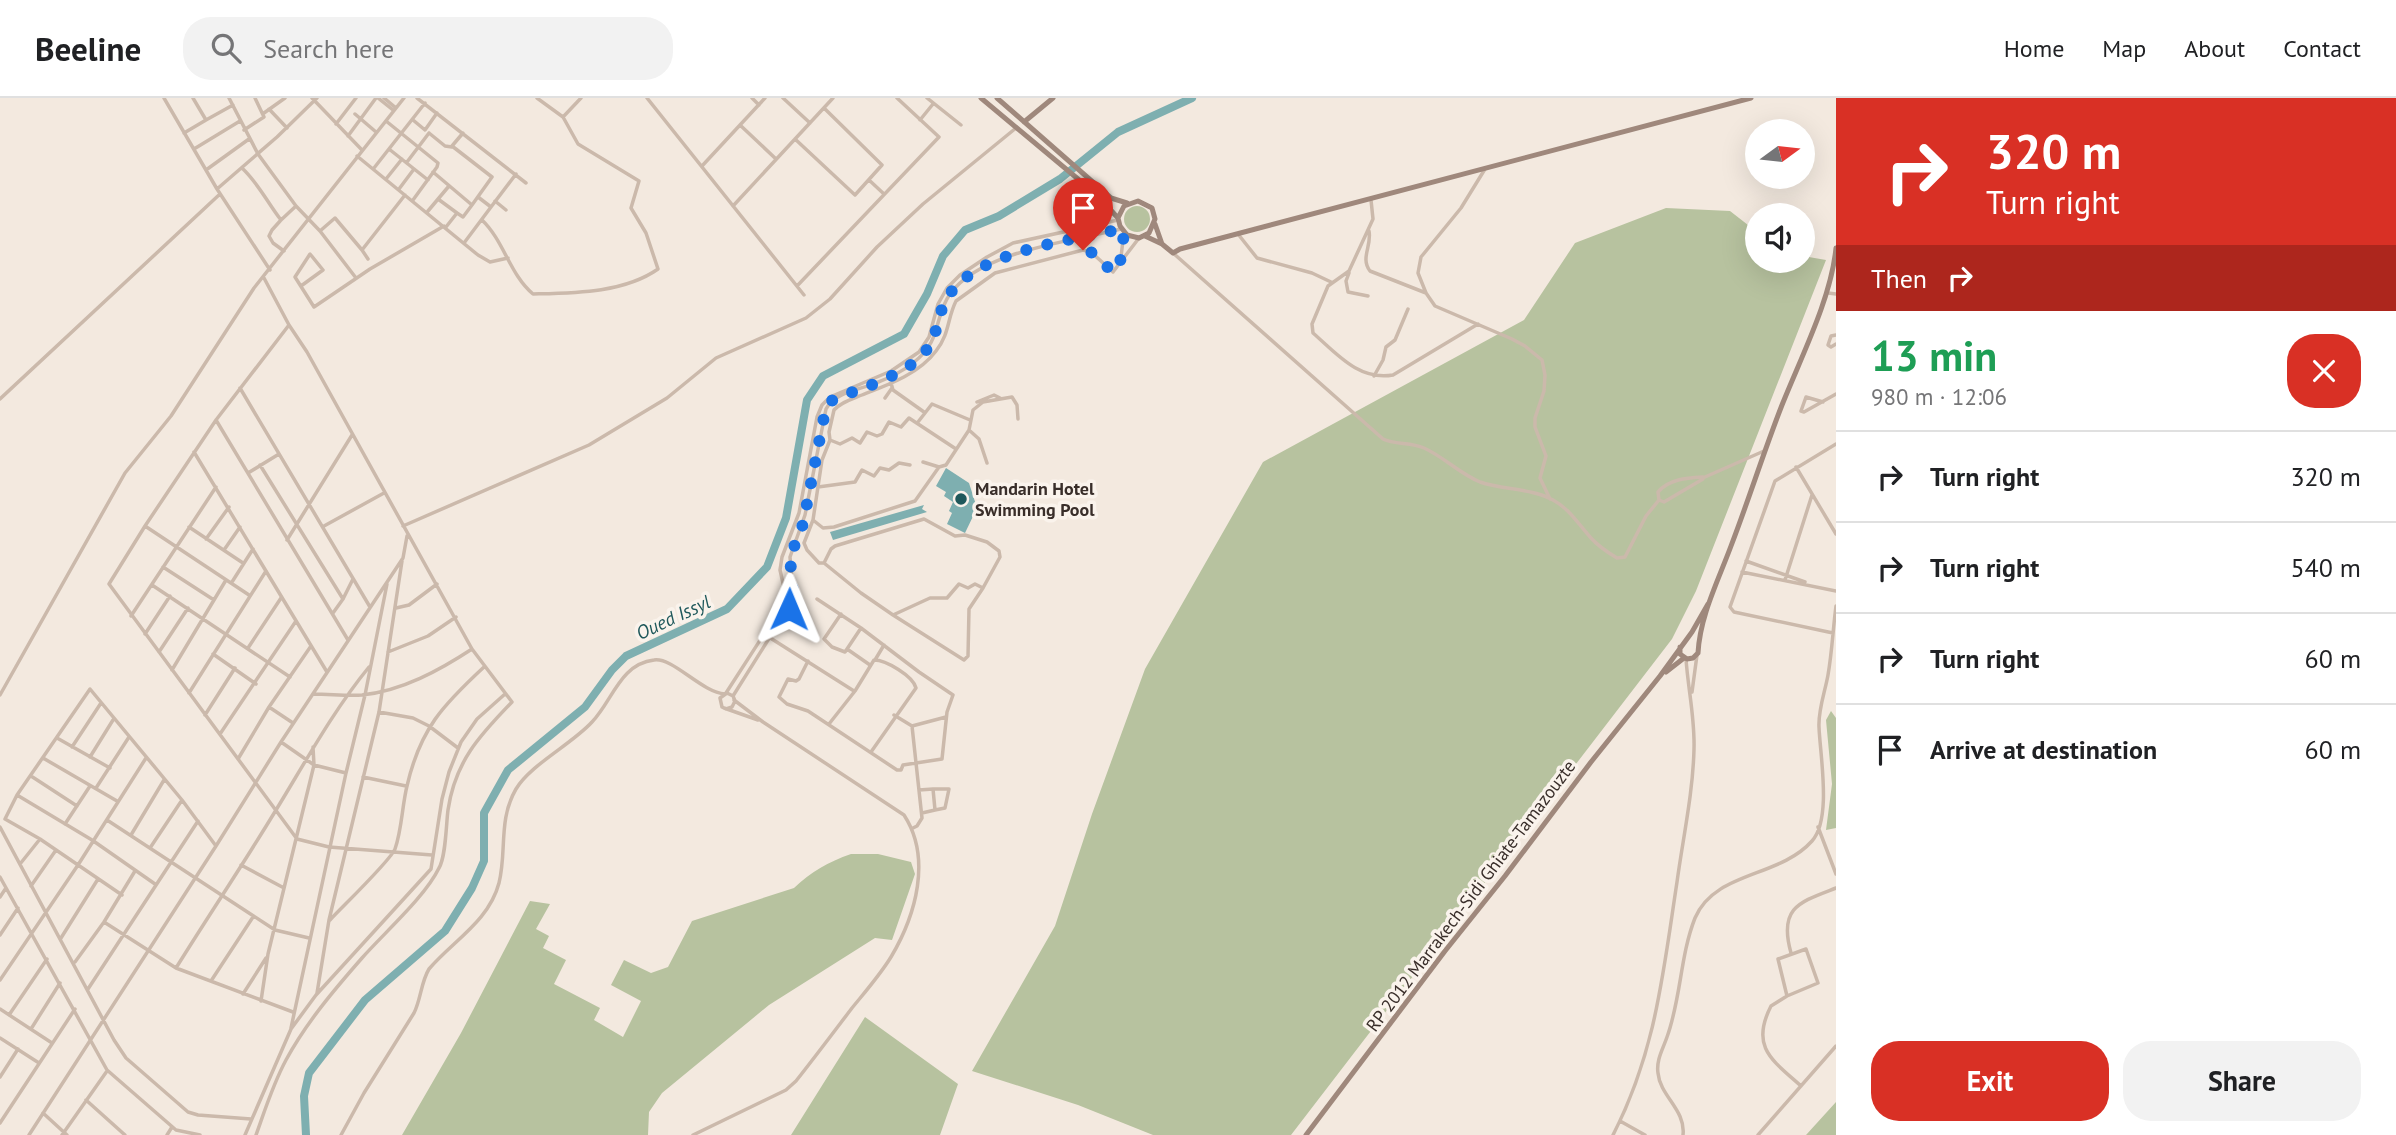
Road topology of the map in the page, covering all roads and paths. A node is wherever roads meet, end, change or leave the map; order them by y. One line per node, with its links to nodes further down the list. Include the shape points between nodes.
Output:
1 (164, 98): 53 (street)
2 (193, 98): 39 (street)
3 (229, 98): 28 (street)
4 (255, 98): 33 (street)
5 (285, 98): 25 (street)
6 (356, 98): 45 (street)
7 (377, 98): 32 (street); 37 (street)
8 (384, 98): 32 (street)
9 (404, 98): 32 (street)
10 (417, 98): 26 (street)
11 (537, 98): 36 (street)
12 (647, 98): 69 (street)
13 (752, 98): 29 (street)
14 (765, 98): 29 (street)
15 (783, 98): 44 (street)
16 (833, 98): 30 (street)
17 (897, 98): 40 (street)
18 (927, 98): 27 (street)
19 (981, 98): 49 (street)
20 (997, 98): 43 (street)
21 (1053, 98): 43 (street)
22 (1751, 98): 71 (street)
23 (315, 99): 45 (street); 48 (street)
24 (578, 99): 36 (street)
25 (278, 100): 31 (street)
26 (425, 103): 34 (street); 38 (street)
27 (933, 104): 40 (street); 47 (street)
28 (233, 105): 39 (street); 41 (street)
29 (759, 105): 46 (street)
30 (824, 108): 44 (street); 79 (street, via 882,165)
31 (269, 109): 33 (street); 48 (street)
32 (394, 109): 42 (street)
33 (264, 113): 50 (street, via 263,119)
34 (437, 113): 51 (street); 55 (street)
35 (355, 114): 37 (street)
36 (563, 117): 122 (street, via 578,144 639,181 631,208 646,233 658,269 643,278 585,292 533,294)
37 (359, 118): 52 (street); 56 (street)
38 (412, 119): 51 (street); 54 (street)
39 (206, 120): 53 (street)
40 (920, 120): 85 (street, via 939,137)
41 (240, 121): 50 (street); 62 (street)
42 (386, 121): 52 (street); 54 (street)
43 (1024, 122): 91 (street, via 1114,200)
44 (810, 123): 58 (street)
45 (336, 124): 56 (street)
46 (740, 125): 67 (street); 69 (street)
47 (961, 125)
48 (287, 128): 64 (street)
49 (1016, 128): 100 (street, via 1083,182); 185 (street, via 923,204 806,318 716,358 667,398 589,445)
50 (244, 130): 57 (street)
51 (427, 131): 59 (street, via 445,146); 60 (street)
52 (376, 132): 63 (street)
53 (184, 133): 62 (street)
54 (401, 133): 60 (street); 61 (street)
55 (463, 133): 59 (street); 76 (street)
56 (347, 136): 63 (street)
57 (249, 139): 64 (street); 74 (street)
58 (795, 139): 67 (street); 79 (street, via 855,194)
59 (452, 146): 86 (street, via 492,177)
60 (418, 147): 68 (street); 75 (street, via 438,163)
61 (389, 149): 66 (street); 72 (street)
62 (194, 150): 74 (street)
63 (362, 150): 65 (street)
64 (258, 153): 70 (street); 93 (street)
65 (358, 156): 72 (street); 99 (street)
66 (401, 159): 68 (street); 77 (street)
67 (776, 159): 94 (street)
68 (407, 163): 73 (street)
69 (702, 166): 94 (street)
70 (242, 167): 83 (street); 101 (street)
71 (1486, 167): 87 (street); 134 (street, via 1461,208 1421,257 1419,272)
72 (374, 169): 77 (street)
73 (414, 169): 78 (street); 82 (street)
74 (205, 170): 83 (street)
75 (433, 172): 78 (street); 81 (street)
76 (516, 174): 80 (street); 90 (street)
77 (386, 179): 82 (street)
78 (428, 180): 89 (street)
79 (869, 180): 85 (street)
80 (526, 183)
81 (449, 186): 88 (street); 92 (street)
82 (399, 189): 84 (street)
83 (219, 192): 125 (street); 148 (street)
84 (405, 194): 89 (street); 117 (street)
85 (884, 194): 132 (street)
86 (478, 197): 92 (street); 95 (street)
87 (1371, 198): 106 (street, via 1374,215); 109 (street)
88 (438, 199): 97 (street); 98 (street)
89 (413, 201): 97 (street)
90 (495, 201): 95 (street); 96 (street)
91 (1127, 203): 100 (street); 103 (street, via 1148,205)
92 (472, 205): 98 (street, via 463,217)
93 (296, 206): 99 (street); 101 (street)
94 (733, 206): 132 (street)
95 (491, 207): 102 (street)
96 (506, 210)
97 (427, 212): 104 (street)
98 (457, 213): 104 (street)
99 (308, 219): 107 (street); 118 (street)
100 (1118, 219): 105 (street); 108 (street)
101 (281, 220): 118 (street, via 270,236)
102 (482, 220): 113 (street); 122 (street)
103 (1154, 224): 110 (street); 115 (street)
104 (445, 227): 113 (street); 129 (street)
105 (1077, 229): 111 (street); 112 (street)
106 (1368, 229): 126 (street); 134 (street, via 1371,241 1365,259 1370,271)
107 (320, 230): 117 (street, via 335,218); 129 (street)
108 (1123, 231): 110 (street); 111 (street); 124 (street)
109 (1238, 233): 120 (street); 130 (street, via 1257,258)
110 (1142, 237): 115 (street); 124 (street)
111 (1079, 239): 119 (street)
112 (1027, 240): 114 (street); 119 (street)
113 (464, 243): 122 (street, via 490,262)
114 (1013, 243): 121 (street); 235 (street, via 949,285 927,341 912,359 832,395 822,405 797,520 782,557 783,601)
115 (1162, 244): 120 (street)
116 (1836, 249): 127 (street)
117 (362, 250): 123 (street)
118 (284, 251): 125 (street)
119 (1029, 251): 121 (street)
120 (1173, 253): 177 (street, via 1383,439 1426,449 1479,482)
121 (1016, 254): 236 (street, via 988,264 957,286 947,299 934,340 915,361 828,405 803,524 790,557 792,602)
122 (508, 258)
123 (368, 259)
124 (1121, 259): 144 (street, via 1113,272 1083,250 995,272 956,301 948,333 935,353)
125 (270, 270): 128 (street)
126 (1349, 271): 130 (street); 137 (street, via 1348,292)
127 (1834, 274): 133 (street)
128 (264, 277): 140 (street); 274 (street, via 171,416 125,472)
129 (356, 278): 131 (street, via 314,306)
130 (1332, 283): 143 (street, via 1312,324 1313,333 1364,374)
131 (301, 286): 131 (street, via 295,277 310,254 323,271)
132 (797, 286): 136 (street)
133 (1826, 292): 135 (street); 160 (street)
134 (1426, 293): 139 (street, via 1437,307)
135 (1836, 294)
136 (804, 295)
137 (1368, 296)
138 (1408, 309): 143 (street)
139 (1478, 324): 143 (street, via 1393,375); 177 (street, via 1525,346 1544,365 1544,391 1535,427 1546,456 1540,478)
140 (289, 326): 145 (street); 156 (street)
141 (1836, 335): 142 (street, via 1828,345)
142 (1836, 344)
143 (1374, 376)
144 (892, 386): 147 (street); 150 (street); 157 (street, via 836,407)
145 (240, 388): 152 (street); 162 (street)
146 (1836, 394): 149 (street)
147 (885, 398)
148 (0, 399)
149 (1822, 402): 149 (street, via 1806,397 1801,411 1804,412)
150 (924, 412): 153 (street, via 936,404); 154 (street)
151 (1018, 419): 153 (street, via 1012,397 977,404)
152 (216, 420): 161 (street); 169 (street)
153 (970, 420): 155 (street)
154 (918, 422): 157 (street, via 909,418 901,427 889,422 882,434 867,432 860,443 852,438 840,444); 159 (street)
155 (969, 430): 159 (street); 164 (street, via 979,439)
156 (352, 435): 175 (street); 179 (street)
157 (830, 440): 173 (street)
158 (1836, 444): 168 (street)
159 (956, 449): 167 (street, via 946,465)
160 (1764, 451): 170 (street); 219 (street)
161 (194, 452): 172 (street); 182 (street)
162 (279, 454): 165 (street); 179 (street)
163 (923, 462): 167 (street)
164 (987, 463)
165 (260, 465): 169 (street); 183 (street)
166 (910, 465): 173 (street, via 880,468 874,476 862,470 855,482)
167 (939, 467): 181 (street, via 915,501 834,527 823,528)
168 (1796, 467): 176 (street); 196 (street, via 1775,481)
169 (247, 473): 191 (street)
170 (1704, 477): 171 (street); 174 (street)
171 (1682, 479): 174 (street); 178 (street, via 1659,489)
172 (216, 486): 180 (street); 186 (street)
173 (818, 487): 181 (street)
174 (1685, 490): 178 (street)
175 (384, 492): 184 (street); 185 (street)
176 (1812, 495): 189 (street); 202 (street)
177 (1550, 499): 178 (street, via 1574,516 1600,547 1622,559)
178 (1660, 500)
179 (310, 504): 183 (street); 184 (street)
180 (229, 508): 187 (street); 190 (street)
181 (813, 520): 198 (street, via 804,543 815,560)
182 (145, 526): 192 (street); 227 (street, via 109,584)
183 (297, 526): 191 (street); 216 (street)
184 (324, 526): 203 (street)
185 (402, 526): 188 (street)
186 (189, 527): 190 (street); 192 (street)
187 (240, 527): 193 (street); 194 (street)
188 (407, 534): 195 (street); 208 (street)
189 (1836, 534)
190 (206, 539): 194 (street)
191 (287, 540): 224 (street)
192 (177, 546): 199 (street); 204 (street)
193 (253, 549): 197 (street); 200 (street)
194 (224, 550): 197 (street)
195 (403, 558): 206 (street); 223 (street)
196 (1746, 561): 201 (street); 202 (street)
197 (243, 563): 207 (street)
198 (824, 563): 211 (street, via 835,546 924,519 955,536 987,542 999,551); 226 (street)
199 (163, 567): 210 (street); 218 (street)
200 (266, 571): 213 (street); 215 (street)
201 (1742, 572): 205 (street); 232 (street, via 1732,611)
202 (1786, 574): 205 (street); 209 (street)
203 (353, 578): 216 (street); 221 (street)
204 (226, 580): 207 (street); 218 (street)
205 (1784, 580): 209 (street)
206 (387, 582): 221 (street); 256 (street)
207 (232, 583): 213 (street)
208 (437, 584): 223 (street, via 409,605); 228 (street)
209 (1810, 584): 212 (street)
210 (152, 585): 214 (street); 227 (street)
211 (983, 588): 226 (street, via 957,585 947,598 930,598); 226 (street, via 969,609 968,656 964,660)
212 (1836, 591)
213 (249, 595): 234 (street)
214 (170, 596): 222 (street); 233 (street)
215 (281, 598): 230 (street); 245 (street)
216 (343, 599): 224 (street)
217 (817, 599): 225 (street)
218 (214, 600): 229 (street)
219 (1708, 604): 238 (street); 240 (street)
220 (1836, 606): 232 (street)
221 (370, 607): 237 (street)
222 (188, 608): 229 (street); 248 (street)
223 (396, 608): 249 (street)
224 (332, 613): 237 (street)
225 (841, 614): 231 (street); 247 (street, via 825,641 842,653)
226 (894, 615)
227 (131, 616): 233 (street)
228 (456, 617): 246 (street); 249 (street, via 428,636)
229 (203, 618): 234 (street); 260 (street)
230 (296, 621): 242 (street); 254 (street)
231 (861, 628): 241 (street); 247 (street)
232 (1833, 633): 239 (street)
233 (145, 634): 248 (street)
234 (226, 634): 245 (street); 250 (street)
235 (764, 634): 236 (street); 271 (street)
236 (770, 638): 255 (street); 277 (street)
237 (348, 640): 261 (street)
238 (1686, 640): 240 (street); 243 (street)
239 (1833, 641): 244 (street); 330 (street, via 1819,719 1824,792)
240 (1697, 644): 251 (street)
241 (884, 645): 253 (street); 262 (street)
242 (310, 646): 261 (street); 264 (street)
243 (1680, 647): 252 (street); 263 (street, RP 2012 Marrakech-Sidi Ghiate-Tamazouzte)
244 (1836, 647)
245 (248, 648): 254 (street)
246 (472, 649): 258 (street); 267 (street, via 434,673)
247 (847, 649): 257 (street)
248 (159, 652): 260 (street)
249 (388, 652): 267 (street)
250 (213, 654): 259 (street); 269 (street)
251 (1697, 655): 252 (street); 278 (street)
252 (1685, 658): 263 (street, RP 2012 Marrakech-Sidi Ghiate-Tamazouzte); 278 (street)
253 (875, 660): 257 (street); 266 (street)
254 (268, 661): 264 (street); 265 (street)
255 (808, 661): 268 (street); 290 (street, via 799,679 788,679 778,696)
256 (371, 664): 275 (street); 276 (street)
257 (870, 665): 268 (street)
258 (484, 667): 273 (street); 291 (street)
259 (235, 668): 265 (street); 284 (street)
260 (172, 670): 269 (street)
261 (327, 672): 272 (street)
262 (922, 674): 266 (street); 286 (street, via 953,695)
263 (1660, 676): 418 (street, RP 2012 Marrakech-Sidi Ghiate-Tamazouzte)
264 (290, 677): 281 (street)
265 (256, 684): 293 (street)
266 (915, 685): 285 (street)
267 (381, 690): 276 (street); 283 (street)
268 (855, 691): 290 (street)
269 (189, 693): 284 (street)
270 (715, 693): 271 (street); 279 (street); 416 (street, via 664,661 636,666 625,674 586,729 524,778 504,824 500,875 490,904 424,976 414,1013)
271 (725, 693): 277 (street); 279 (street)
272 (313, 694): 275 (street); 289 (street)
273 (505, 694): 299 (street, via 477,719); 415 (street, via 512,702 466,754 451,791 440,867 303,1032 285,1061)
274 (0, 695)
275 (345, 695): 276 (street); 298 (street)
276 (365, 695): 309 (street)
277 (734, 698): 282 (street, via 733,706); 288 (street)
278 (1692, 698): 406 (street, via 1694,764 1657,1011 1648,1051)
279 (719, 701): 282 (street)
280 (101, 703): 287 (street); 295 (street, via 90,690); 297 (street)
281 (269, 707): 289 (street); 305 (street)
282 (726, 709): 288 (street)
283 (379, 712): 291 (street); 311 (street)
284 (205, 715): 293 (street)
285 (894, 715): 292 (street); 300 (street)
286 (946, 717): 292 (street); 306 (street, via 942,760)
287 (114, 719): 294 (street); 301 (street)
288 (763, 722): 331 (street, via 894,806)
289 (293, 723): 296 (street)
290 (829, 724): 300 (street)
291 (429, 726): 299 (street); 315 (street)
292 (912, 726): 306 (street)
293 (220, 734): 305 (street)
294 (129, 737): 303 (street); 308 (street)
295 (57, 738): 297 (street); 302 (street)
296 (281, 742): 304 (street); 313 (street)
297 (72, 747): 301 (street)
298 (313, 747): 304 (street); 307 (street)
299 (458, 748): 344 (street, via 442,799)
300 (871, 752): 306 (street, via 897,770)
301 (90, 757): 308 (street)
302 (43, 758): 310 (street); 314 (street)
303 (146, 758): 312 (street); 321 (street)
304 (305, 758): 307 (street); 323 (street)
305 (238, 759): 313 (street)
306 (916, 764): 318 (street)
307 (314, 765): 309 (street); 334 (street)
308 (110, 768): 316 (street)
309 (346, 773): 339 (street)
310 (31, 776): 319 (street); 322 (street)
311 (363, 777): 315 (street); 340 (street)
312 (164, 779): 320 (street); 332 (street)
313 (256, 783): 323 (street); 338 (street)
314 (90, 786): 316 (street); 322 (street)
315 (407, 786): 343 (street)
316 (96, 789): 321 (street)
317 (933, 789): 318 (street); 324 (street); 324 (street, via 949,789 945,808)
318 (919, 790): 325 (street)
319 (17, 795): 328 (street); 333 (street, via 5,819)
320 (182, 800): 327 (street); 341 (street)
321 (118, 801): 326 (street)
322 (77, 806): 328 (street)
323 (277, 809): 334 (street); 347 (street)
324 (935, 810): 325 (street)
325 (922, 813): 331 (street, via 921,822)
326 (107, 820): 332 (street); 335 (street)
327 (198, 821): 338 (street); 345 (street)
328 (65, 824): 335 (street)
329 (0, 827): 346 (street)
330 (1818, 827): 336 (street); 337 (street)
331 (912, 828): 417 (street, via 919,878 909,918 891,957 786,1090)
332 (131, 835): 341 (street)
333 (40, 839): 342 (street); 346 (street)
334 (297, 839): 339 (street); 357 (street)
335 (92, 840): 348 (street); 349 (street)
336 (1813, 840): 337 (street); 421 (street, via 1780,865 1723,887 1696,915 1672,1023 1658,1063 1659,1081 1680,1116)
337 (1825, 843): 350 (street)
338 (216, 846): 352 (street)
339 (330, 847): 340 (street); 372 (street)
340 (345, 847): 343 (street); 365 (street)
341 (150, 848): 345 (street)
342 (55, 850): 348 (street); 355 (street)
343 (394, 852): 344 (street); 365 (street)
344 (432, 855): 384 (street, via 431,869)
345 (171, 862): 352 (street); 354 (street)
346 (20, 864): 355 (street)
347 (241, 864): 357 (street); 360 (street)
348 (78, 865): 353 (street); 363 (street)
349 (135, 871): 354 (street); 359 (street)
350 (1836, 874)
351 (0, 877): 356 (street)
352 (195, 878): 360 (street); 373 (street)
353 (98, 879): 359 (street); 371 (street)
354 (155, 884): 370 (street)
355 (32, 886): 363 (street)
356 (6, 887): 361 (street); 362 (street)
357 (284, 888): 367 (street)
358 (1836, 888): 374 (street, via 1801,902 1792,911 1787,931)
359 (122, 895): 366 (street)
360 (221, 895): 364 (street); 378 (street)
361 (0, 897)
362 (18, 908): 368 (street); 369 (street)
363 (47, 912): 368 (street); 371 (street)
364 (253, 917): 367 (street); 380 (street)
365 (329, 920): 384 (street)
366 (104, 922): 370 (street); 377 (street)
367 (275, 930): 372 (street); 375 (street)
368 (31, 932): 376 (street); 379 (street)
369 (0, 935)
370 (123, 935): 373 (street); 382 (street)
371 (61, 938): 377 (street)
372 (310, 938): 389 (street)
373 (148, 950): 378 (street); 391 (street)
374 (1791, 953): 385 (street, via 1778,959); 385 (street, via 1807,949 1818,982)
375 (268, 954): 383 (street); 386 (street)
376 (47, 960): 381 (street); 390 (street)
377 (74, 963): 382 (street)
378 (177, 968): 380 (street)
379 (0, 980)
380 (212, 981): 383 (street)
381 (60, 983): 388 (street); 392 (street)
382 (88, 989): 391 (street)
383 (243, 994): 386 (street)
384 (316, 995): 393 (street)
385 (1787, 996): 402 (street, via 1771,1006 1762,1043 1770,1058)
386 (261, 1000): 389 (street)
387 (0, 1009): 390 (street)
388 (75, 1009): 395 (street); 396 (street)
389 (293, 1012): 393 (street)
390 (9, 1015): 392 (street)
391 (103, 1019): 395 (street); 405 (street, via 127,1058 188,1112)
392 (31, 1029): 396 (street)
393 (291, 1029): 405 (street)
394 (0, 1038): 398 (street)
395 (91, 1038): 400 (street); 404 (street)
396 (52, 1043): 399 (street)
397 (1836, 1046): 402 (street)
398 (18, 1049): 399 (street); 401 (street)
399 (39, 1063): 407 (street)
400 (107, 1070): 403 (street); 408 (street)
401 (0, 1076)
402 (1801, 1086): 422 (street)
403 (86, 1100): 409 (street); 411 (street)
404 (43, 1113): 409 (street); 410 (street)
405 (251, 1119): 414 (street)
406 (1620, 1121): 419 (street); 420 (street)
407 (0, 1124)
408 (172, 1127): 412 (street); 413 (street)
409 (64, 1134)
410 (29, 1135)
411 (125, 1135)
412 (167, 1135)
413 (200, 1135)
414 (245, 1135)
415 (256, 1135)
416 (341, 1135)
417 (693, 1135)
418 (1306, 1135)
419 (1613, 1135)
420 (1645, 1135)
421 (1683, 1135)
422 (1758, 1135)

